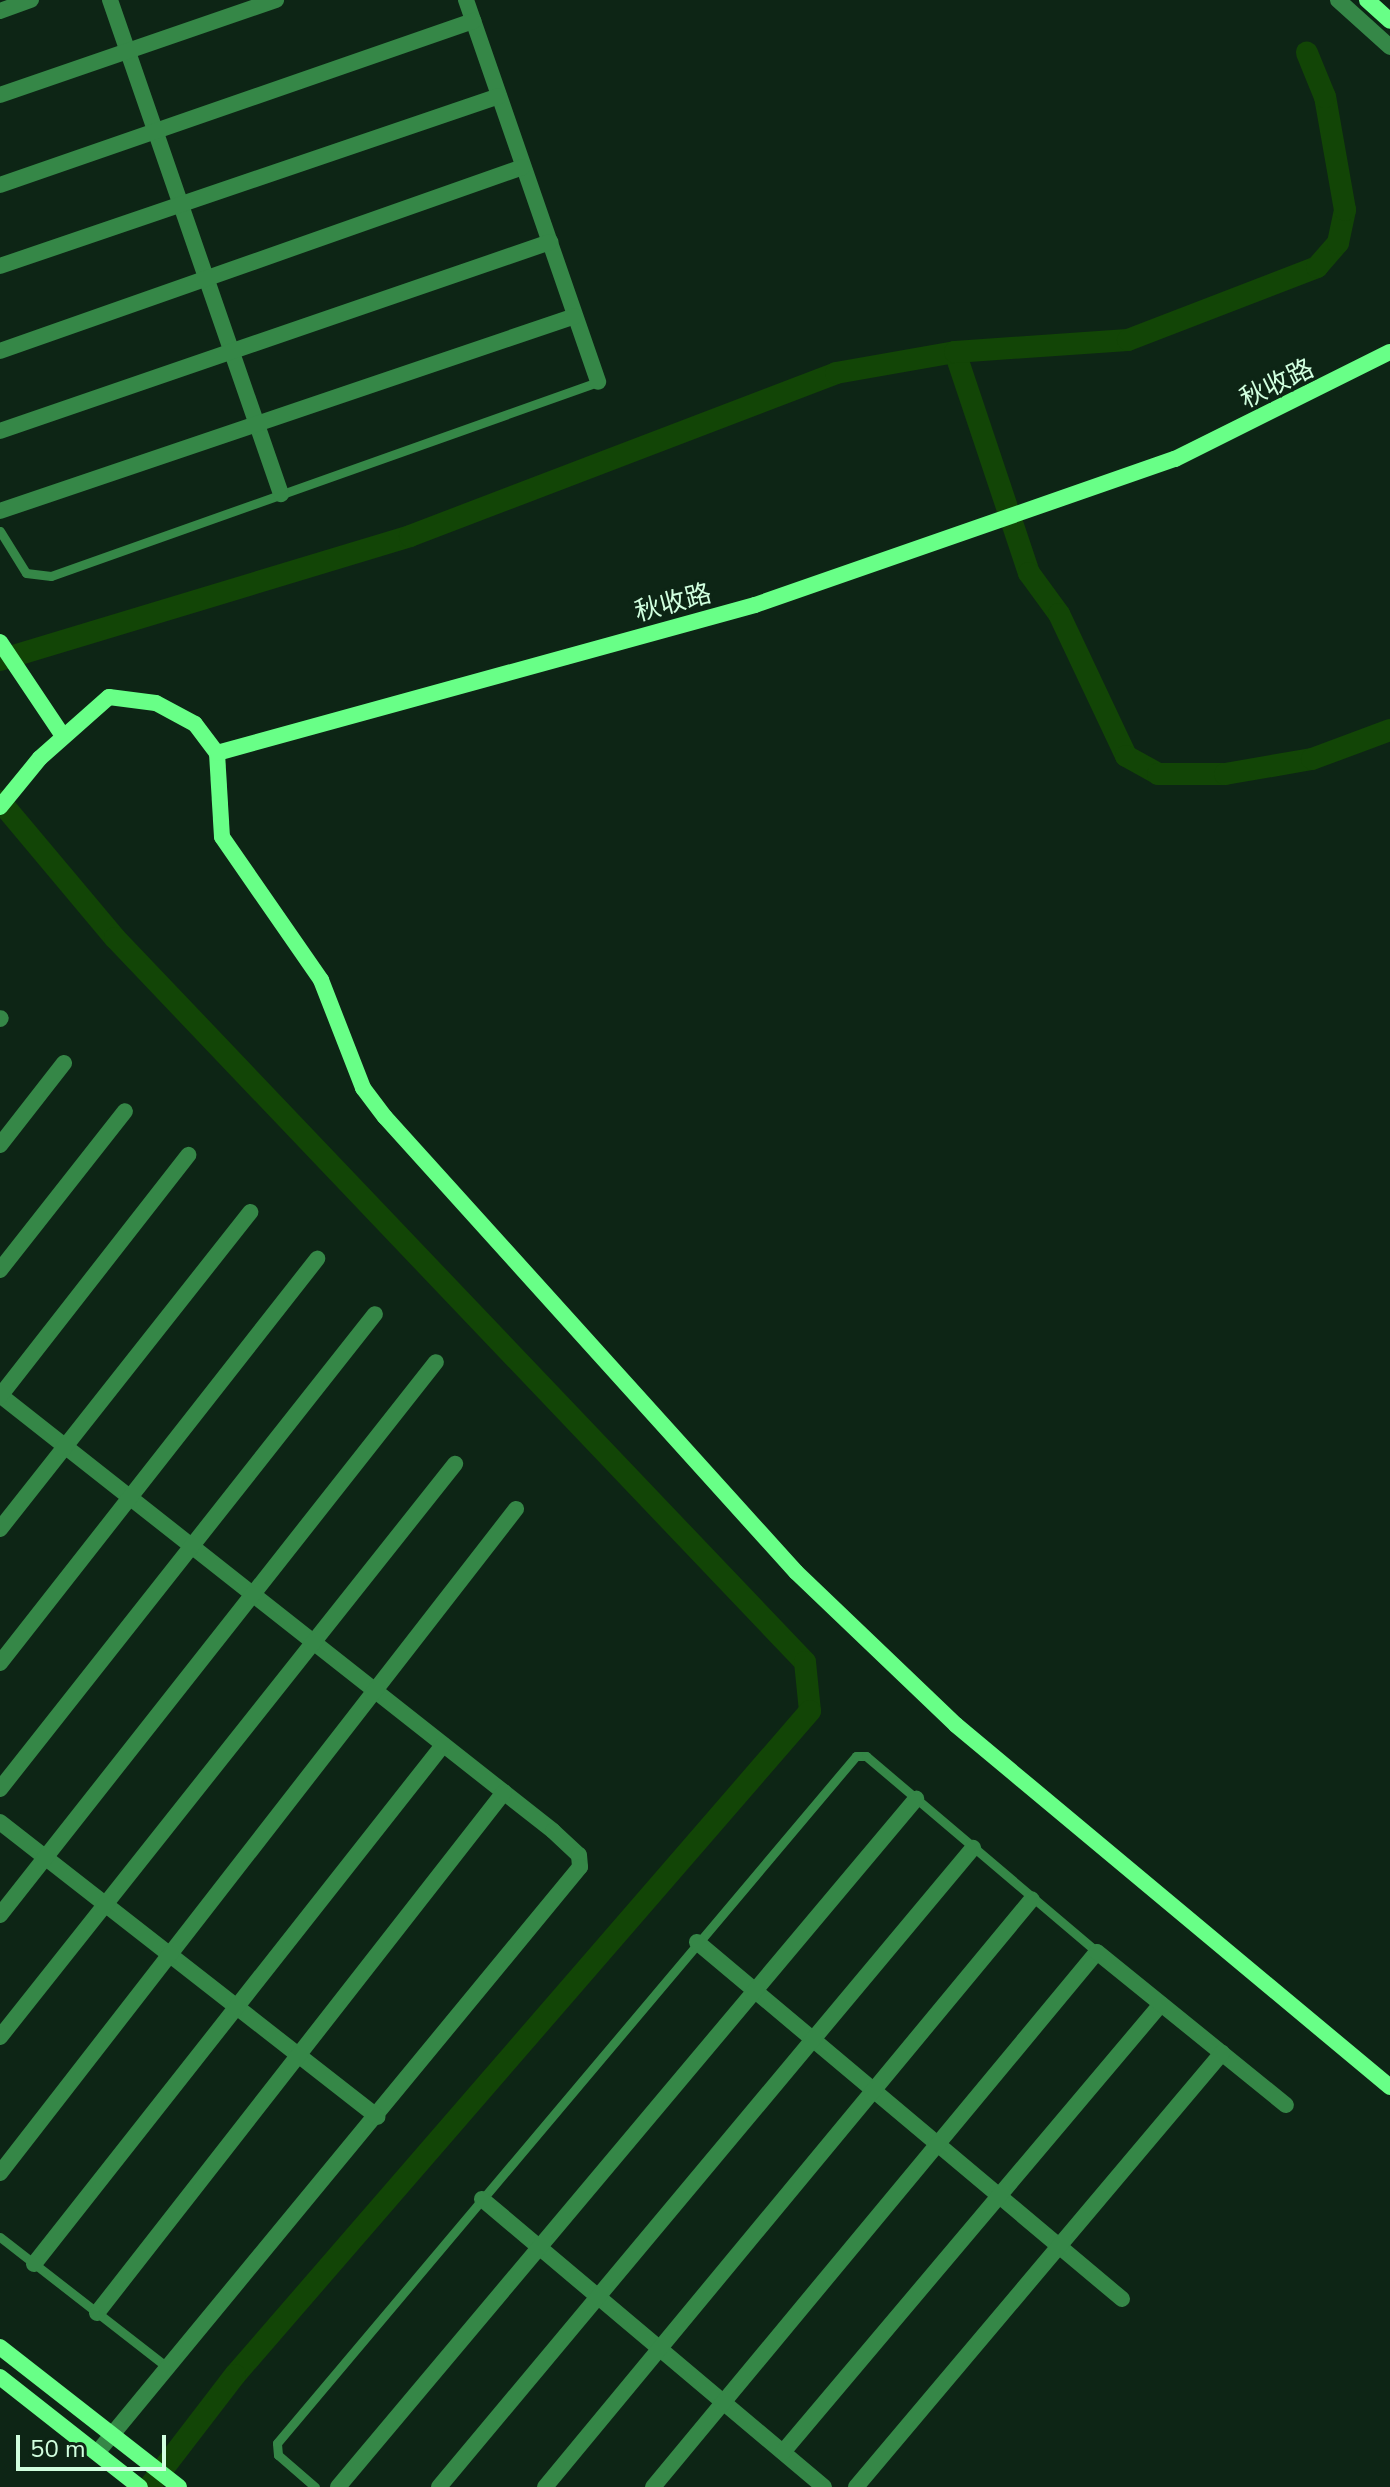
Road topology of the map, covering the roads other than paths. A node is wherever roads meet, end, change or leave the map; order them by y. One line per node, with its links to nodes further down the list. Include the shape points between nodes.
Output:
1 (31, 0): 7 (street)
2 (110, 0): 11 (street)
3 (276, 0): 11 (street)
4 (466, 0): 8 (street)
5 (1338, 0): 10 (street)
6 (1367, 0): 9 (street)
7 (0, 11)
8 (473, 21): 13 (street); 14 (street)
9 (1390, 21)
10 (1390, 47)
11 (127, 51): 12 (street); 14 (street)
12 (0, 95)
13 (499, 96): 15 (street); 17 (street)
14 (155, 131): 16 (street); 17 (street)
15 (523, 167): 18 (street); 20 (street)
16 (0, 185)
17 (180, 205): 19 (street); 20 (street)
18 (550, 242): 21 (street); 23 (street)
19 (0, 266)
20 (206, 279): 22 (street); 23 (street)
21 (575, 316): 25 (street); 26 (street)
22 (0, 351)
23 (231, 351): 26 (street); 27 (street)
24 (1390, 352): 33 (street, 秋收路, via 1175,459 755,605)
25 (598, 382): 28 (lane)
26 (257, 424): 28 (street); 29 (street)
27 (0, 431)
28 (281, 494): 30 (lane, via 39,578 26,573)
29 (0, 511)
30 (0, 531)
31 (0, 642): 32 (street)
32 (63, 736): 33 (street, via 109,697 156,703 195,724); 34 (street)
33 (217, 753): 75 (street, via 222,837 321,980 363,1088 385,1117 796,1572 956,1725)
34 (0, 807)
35 (64, 1063): 37 (street)
36 (125, 1111): 41 (street)
37 (0, 1145)
38 (188, 1155): 44 (street)
39 (250, 1212): 45 (street)
40 (317, 1259): 47 (street)
41 (0, 1270)
42 (375, 1314): 50 (street)
43 (436, 1362): 51 (street)
44 (0, 1395): 45 (street)
45 (65, 1447): 47 (street); 49 (street)
46 (455, 1464): 52 (street)
47 (130, 1498): 50 (street); 53 (street)
48 (516, 1509): 54 (street)
49 (0, 1529)
50 (192, 1547): 51 (street); 56 (street)
51 (253, 1595): 52 (street); 61 (street)
52 (313, 1642): 54 (street); 63 (street)
53 (0, 1663)
54 (375, 1691): 55 (street); 67 (street)
55 (443, 1745): 57 (street); 70 (street)
56 (0, 1789)
57 (504, 1792): 74 (street); 78 (street, via 567,1844 580,1867)
58 (916, 1799): 60 (lane); 65 (lane, via 866,1756 856,1756); 68 (street)
59 (0, 1822): 61 (street)
60 (973, 1848): 62 (lane); 72 (street)
61 (46, 1858): 63 (street); 64 (street)
62 (1032, 1899): 66 (lane); 76 (street)
63 (105, 1904): 67 (street); 71 (street)
64 (0, 1915)
65 (697, 1942): 68 (street); 82 (lane)
66 (1097, 1952): 69 (street); 79 (street)
67 (170, 1955): 70 (street); 80 (street)
68 (755, 1990): 72 (street); 85 (street)
69 (1161, 2004): 73 (street); 81 (street)
70 (237, 2007): 74 (street); 86 (street)
71 (0, 2037)
72 (814, 2039): 76 (street); 87 (street)
73 (1222, 2053): 77 (street); 84 (street)
74 (298, 2056): 78 (street); 89 (street)
75 (1390, 2087)
76 (874, 2090): 79 (street); 91 (street)
77 (1286, 2105)
78 (377, 2117): 92 (street)
79 (938, 2144): 81 (street); 94 (street)
80 (0, 2173)
81 (1000, 2196): 84 (street); 96 (street)
82 (482, 2199): 85 (street); 100 (lane, via 277,2443 278,2455)
83 (0, 2237): 86 (lane)
84 (1060, 2246): 88 (street); 106 (street)
85 (539, 2248): 87 (street); 101 (street)
86 (34, 2264): 89 (lane)
87 (598, 2297): 91 (street); 102 (street)
88 (1122, 2299)
89 (97, 2313): 92 (lane)
90 (0, 2347): 95 (street)
91 (659, 2348): 94 (street); 103 (street)
92 (168, 2368): 95 (street)
93 (0, 2377): 97 (street)
94 (723, 2402): 96 (street); 104 (street)
95 (112, 2435): 97 (street); 99 (street)
96 (783, 2452): 105 (street)
97 (97, 2453): 98 (street)
98 (136, 2484)
99 (177, 2486)
100 (315, 2487)
101 (338, 2487)
102 (439, 2487)
103 (545, 2487)
104 (653, 2487)
105 (824, 2487)
106 (856, 2487)

